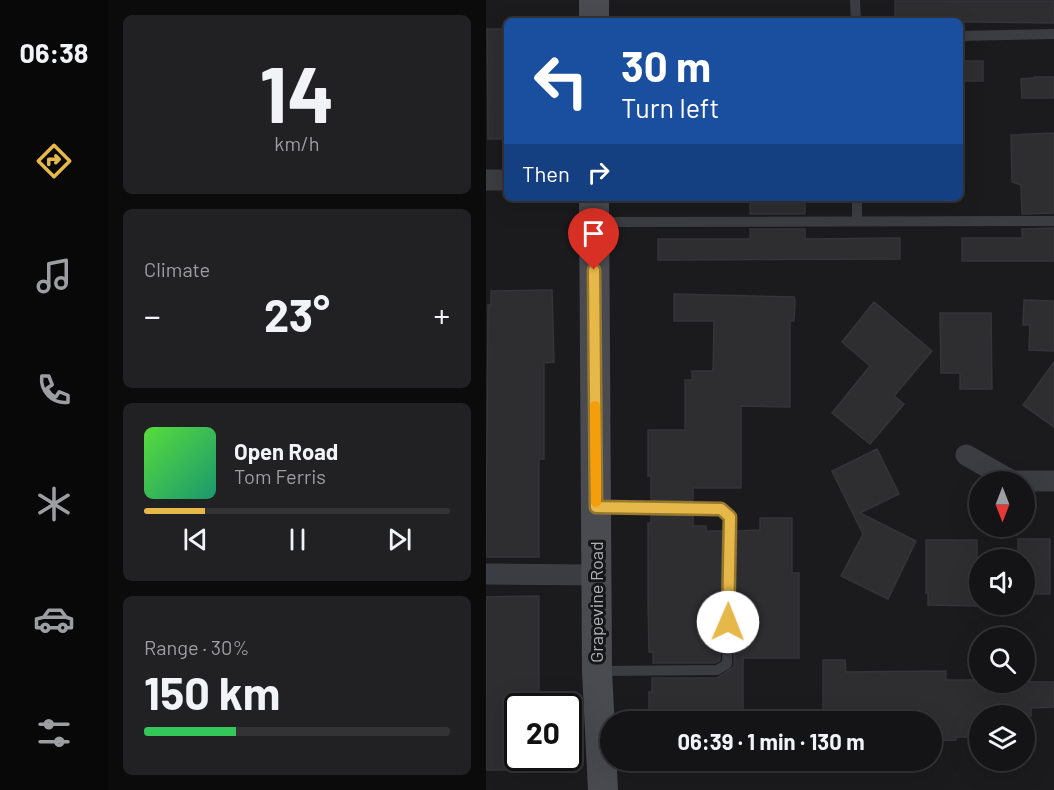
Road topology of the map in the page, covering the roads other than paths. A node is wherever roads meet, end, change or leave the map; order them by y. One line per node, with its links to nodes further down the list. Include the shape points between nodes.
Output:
1 (594, 0): 3 (main road)
2 (855, 0): 4 (lane)
3 (594, 18)
4 (856, 18)
5 (1054, 34): 6 (lane)
6 (963, 36)
7 (486, 180): 8 (street)
8 (504, 180)
9 (857, 201): 11 (lane)
10 (594, 210): 11 (lane); 15 (main road, Grapevine Road)
11 (857, 221): 12 (lane)
12 (1054, 221)
13 (966, 455): 14 (street, via 1012,481)
14 (1054, 481)
15 (596, 507): 17 (main road, Grapevine Road); 18 (lane, via 721,509 730,517 727,663 717,670)
16 (486, 574): 17 (street)
17 (597, 575): 18 (main road, Grapevine Road)
18 (597, 671): 19 (main road, Grapevine Road)
19 (603, 790)

